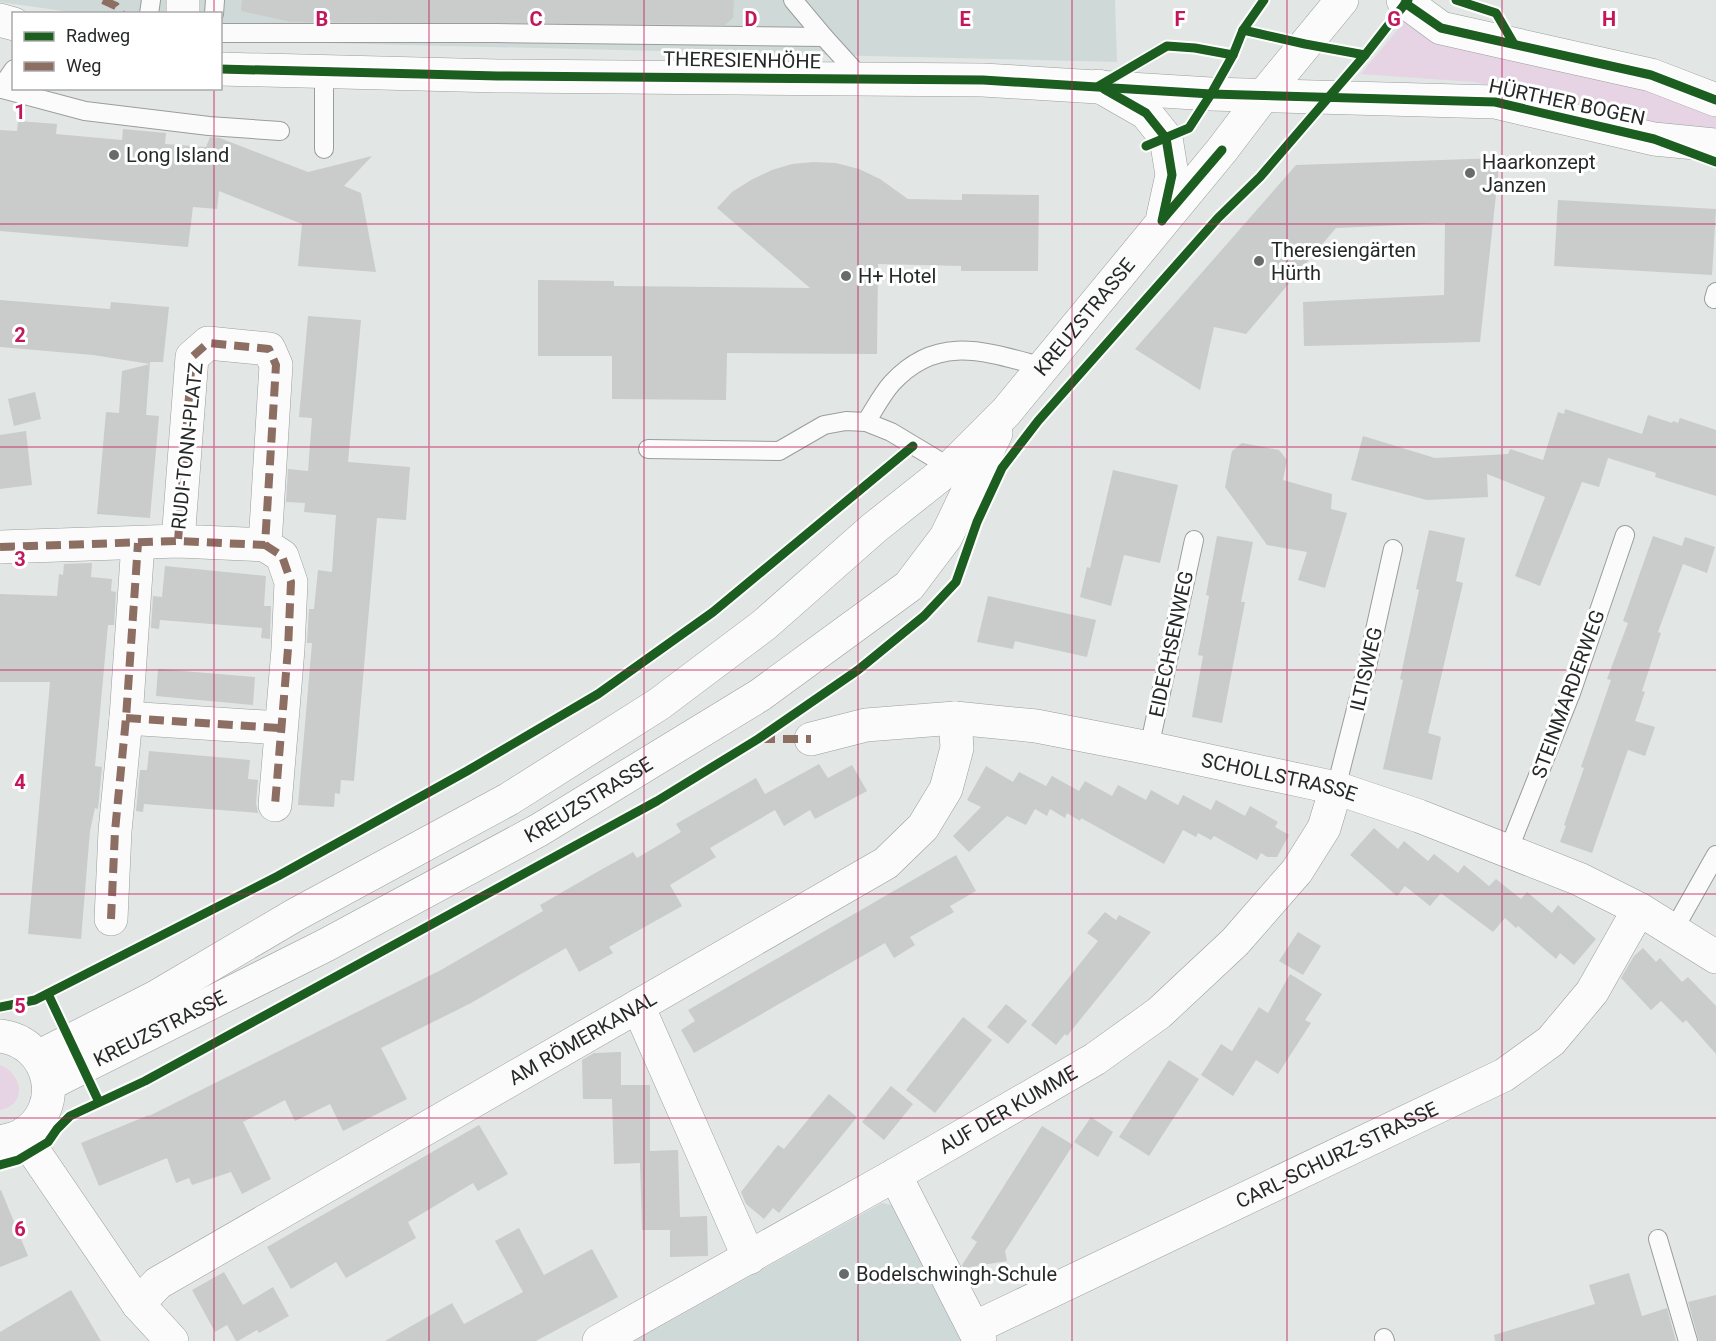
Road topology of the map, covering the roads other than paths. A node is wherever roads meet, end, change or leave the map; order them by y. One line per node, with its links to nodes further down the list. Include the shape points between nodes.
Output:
1 (793, 0): 5 (lane)
2 (1342, 0): 12 (street, KREUZSTRASSE)
3 (1403, 0): 13 (street, via 1441,28 1651,75)
4 (222, 33): 5 (lane)
5 (824, 38): 9 (lane)
6 (222, 69): 8 (street, THERESIENHÖHE)
7 (12, 72): 11 (lane)
8 (324, 73): 9 (street, THERESIENHÖHE); 17 (lane)
9 (862, 80): 10 (street, THERESIENHÖHE, via 983,80)
10 (1098, 86): 12 (street, THERESIENHÖHE); 19 (street, KREUZSTRASSE, via 1146,113 1166,138 1172,175)
11 (1, 89): 14 (lane, via 85,111)
12 (1263, 96): 15 (street, HÜRTHER BOGEN, via 1496,102); 19 (street, KREUZSTRASSE)
13 (1716, 100)
14 (280, 131)
15 (1654, 139): 16 (street, HÜRTHER BOGEN); 18 (street, HÜRTHER BOGEN)
16 (1716, 145)
17 (324, 149)
18 (1716, 162)
19 (1162, 221): 20 (street, KREUZSTRASSE)
20 (1044, 367): 21 (lane, via 976,351 934,354 914,363 890,385); 23 (street, KREUZSTRASSE, via 1006,412)
21 (866, 422): 22 (lane, via 824,426 779,451); 23 (lane, via 891,432)
22 (648, 449)
23 (962, 475): 46 (street, KREUZSTRASSE, via 874,528 764,625 659,704 509,799 296,915 156,997); 46 (street, KREUZSTRASSE, via 946,537 909,586 760,695 539,830 326,945)
24 (1625, 535): 38 (lane, STEINMARDERWEG, via 1571,693)
25 (1194, 540): 35 (lane, EIDECHSENWEG)
26 (178, 541): 27 (street, RUDI-TONN-PLATZ); 28 (street, RUDI-TONN-PLATZ); 28 (street, RUDI-TONN-PLATZ, via 192,357 208,344 269,349 276,365)
27 (138, 543): 29 (street, RUDI-TONN-PLATZ); 31 (street)
28 (265, 545): 33 (street, via 282,556 291,582)
29 (0, 547)
30 (1393, 549): 36 (lane, ILTISWEG)
31 (126, 717): 33 (street); 41 (street)
32 (955, 718): 34 (street, SCHOLLSTRASSE, via 866,725); 35 (street, SCHOLLSTRASSE, via 1035,726); 44 (street, AM RÖMERKANAL, via 957,748 946,789 923,827 886,862)
33 (280, 728): 37 (street)
34 (811, 739)
35 (1149, 748): 36 (street, SCHOLLSTRASSE)
36 (1336, 788): 38 (street, SCHOLLSTRASSE); 48 (street, AUF DER KUMME, via 1324,828 1297,871 1235,942 1159,1013 1095,1059)
37 (275, 805)
38 (1508, 851): 40 (street, SCHOLLSTRASSE, via 1579,879)
39 (1716, 855): 42 (lane)
40 (1639, 909): 42 (street, SCHOLLSTRASSE); 52 (street, CARL-SCHURZ-STRASSE, via 1592,992 1551,1041 1504,1075)
41 (111, 919)
42 (1673, 931): 43 (street, SCHOLLSTRASSE)
43 (1716, 957)
44 (638, 1006): 50 (street); 51 (street, AM RÖMERKANAL, via 158,1282)
45 (0, 1036): 46 (street, via 25,1044)
46 (43, 1070): 47 (street, via 46,1106 40,1118)
47 (12, 1138): 51 (street, via 33,1150)
48 (896, 1175): 50 (street, AUF DER KUMME); 52 (street)
49 (1658, 1239): 55 (lane)
50 (749, 1258): 54 (street, AUF DER KUMME)
51 (138, 1304): 53 (street)
52 (977, 1334)
53 (172, 1341)
54 (599, 1341)
55 (1688, 1341)

